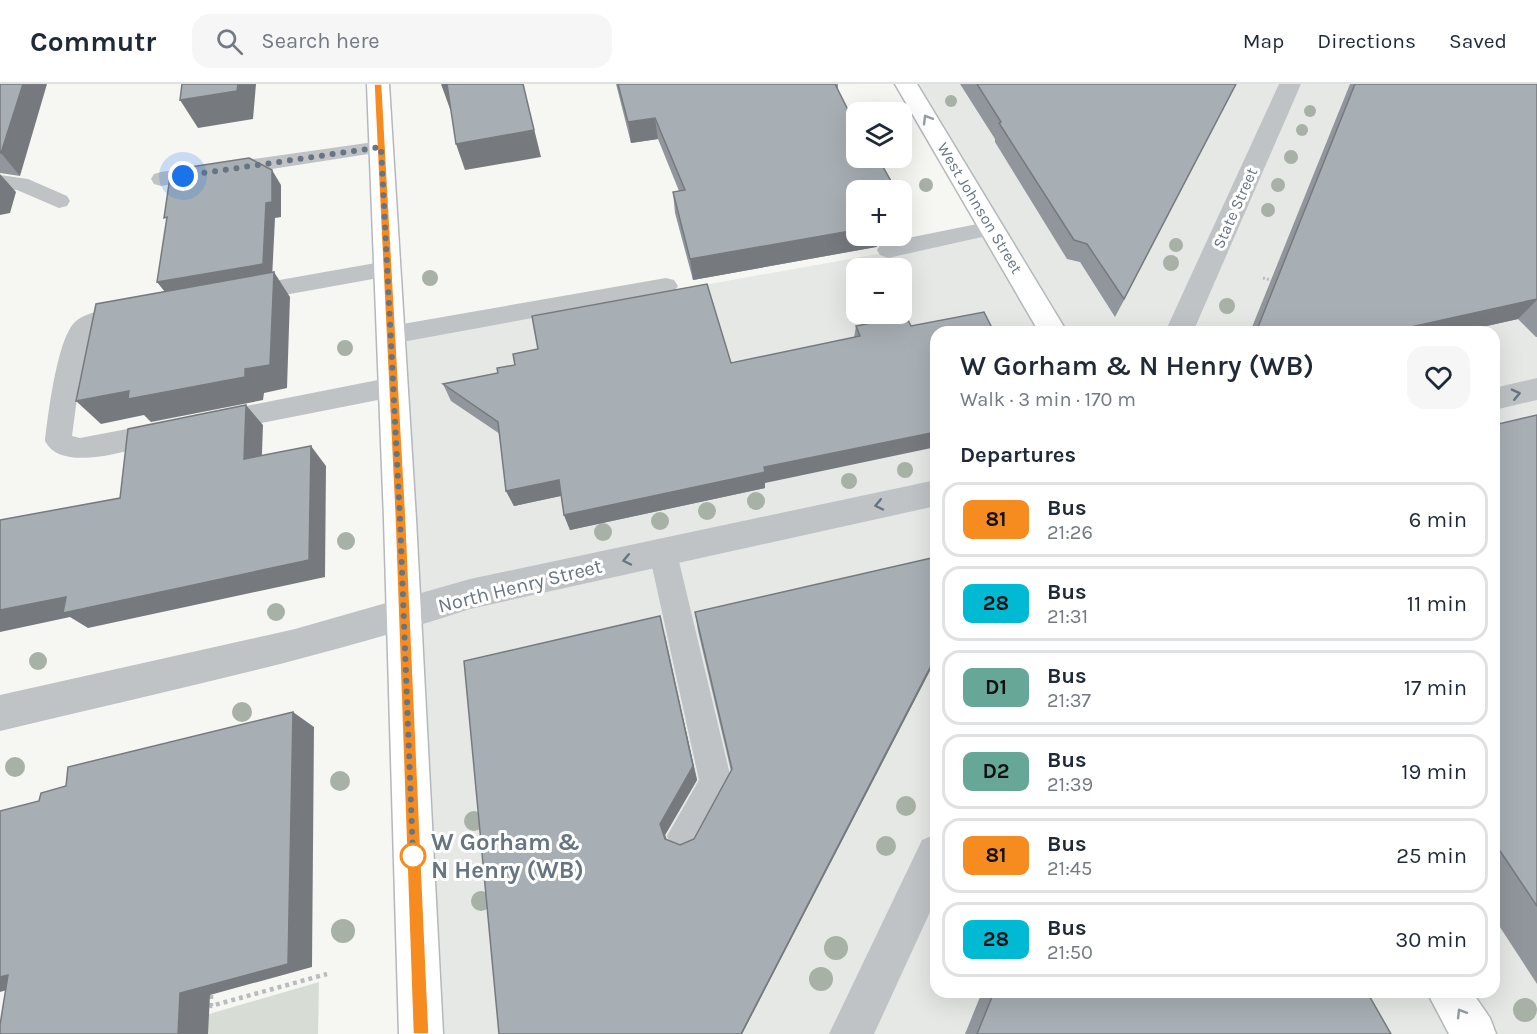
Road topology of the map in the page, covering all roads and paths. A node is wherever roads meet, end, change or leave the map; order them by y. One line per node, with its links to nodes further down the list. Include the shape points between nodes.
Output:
1 (378, 84): 4 (main road)
2 (906, 84): 8 (main road, West Johnson Street, one-way to 2)
3 (1290, 84): 17 (street, State Street)
4 (381, 147): 5 (lane); 10 (main road)
5 (161, 179)
6 (0, 182): 7 (lane, via 21,184)
7 (59, 201)
8 (992, 228): 9 (lane); 16 (main road, West Johnson Street)
9 (888, 250)
10 (387, 268): 14 (lane); 18 (main road)
11 (1263, 278): 12 (path)
12 (1271, 280)
13 (666, 286): 18 (lane)
14 (224, 298)
15 (157, 310): 19 (lane, via 100,320 80,332 58,441 80,448)
16 (1049, 326)
17 (1182, 326)
18 (391, 335): 19 (main road)
19 (393, 387): 24 (main road)
20 (1537, 389): 21 (street, one-way to 20)
21 (1500, 398)
22 (930, 494): 23 (street, North Henry Street, one-way to 23)
23 (663, 553): 24 (street, North Henry Street, one-way to 24, via 470,594); 26 (lane, via 716,783)
24 (404, 617): 25 (street, North Henry Street); 31 (main road)
25 (0, 713)
26 (684, 836)
27 (930, 867): 32 (street)
28 (327, 974): 29 (path, via 211,1006)
29 (211, 995)
30 (1453, 998): 33 (main road, one-way to 30)
31 (421, 1034)
32 (851, 1034)
33 (1474, 1034)

